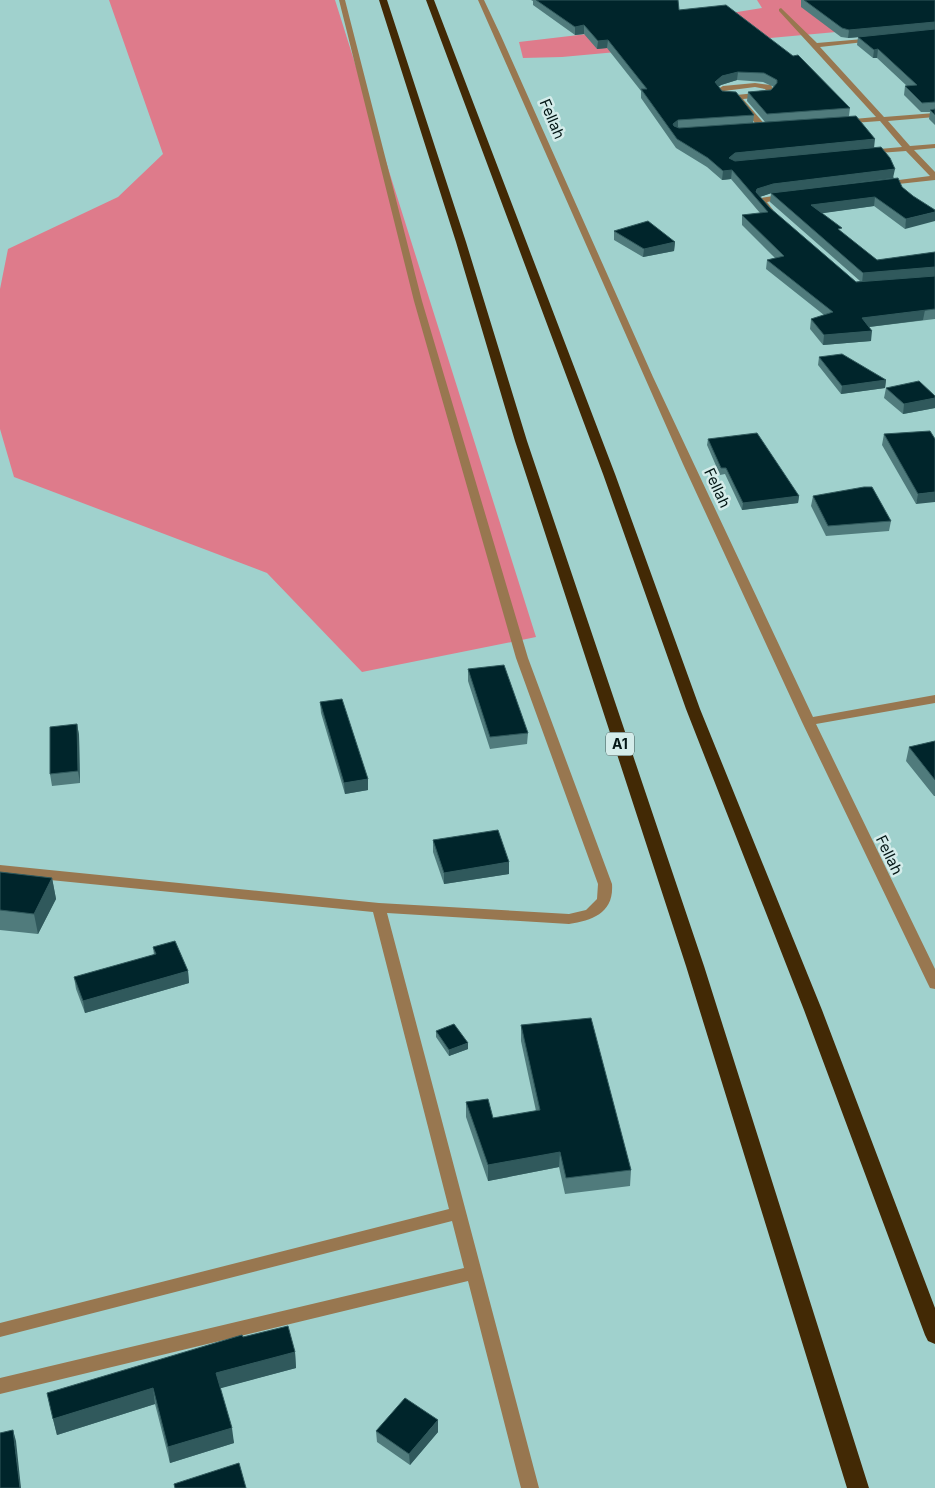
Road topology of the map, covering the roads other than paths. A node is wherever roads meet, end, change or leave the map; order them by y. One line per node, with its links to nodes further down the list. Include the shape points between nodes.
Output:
1 (342, 0): 25 (street, via 418,301 522,658 606,891 606,898 594,913 569,919)
2 (383, 0): 33 (highway, A1, via 521,441 695,966)
3 (430, 0): 30 (highway, via 609,474 693,709 813,1010)
4 (482, 0): 23 (street, Fellah, via 608,288)
5 (781, 10): 7 (street)
6 (886, 38): 7 (street)
7 (817, 45): 10 (street)
8 (738, 97): 8 (street, via 767,95 771,90 762,85 720,90 724,96); 12 (street)
9 (935, 115): 10 (street)
10 (882, 119): 11 (street); 16 (street)
11 (832, 122)
12 (763, 127): 13 (street); 14 (street)
13 (773, 127)
14 (754, 128)
15 (935, 146): 16 (street)
16 (908, 148): 17 (street); 18 (street)
17 (859, 153)
18 (935, 177): 19 (street)
19 (877, 185)
20 (791, 195): 21 (street, via 761,200)
21 (773, 214)
22 (935, 699): 23 (street)
23 (808, 722): 26 (street, Fellah)
24 (0, 870): 25 (street)
25 (379, 908): 27 (street)
26 (935, 984)
27 (458, 1213): 28 (street); 29 (street)
28 (474, 1273): 31 (street); 32 (street)
29 (0, 1330)
30 (935, 1335)
31 (0, 1386)
32 (530, 1488)
33 (858, 1488)

